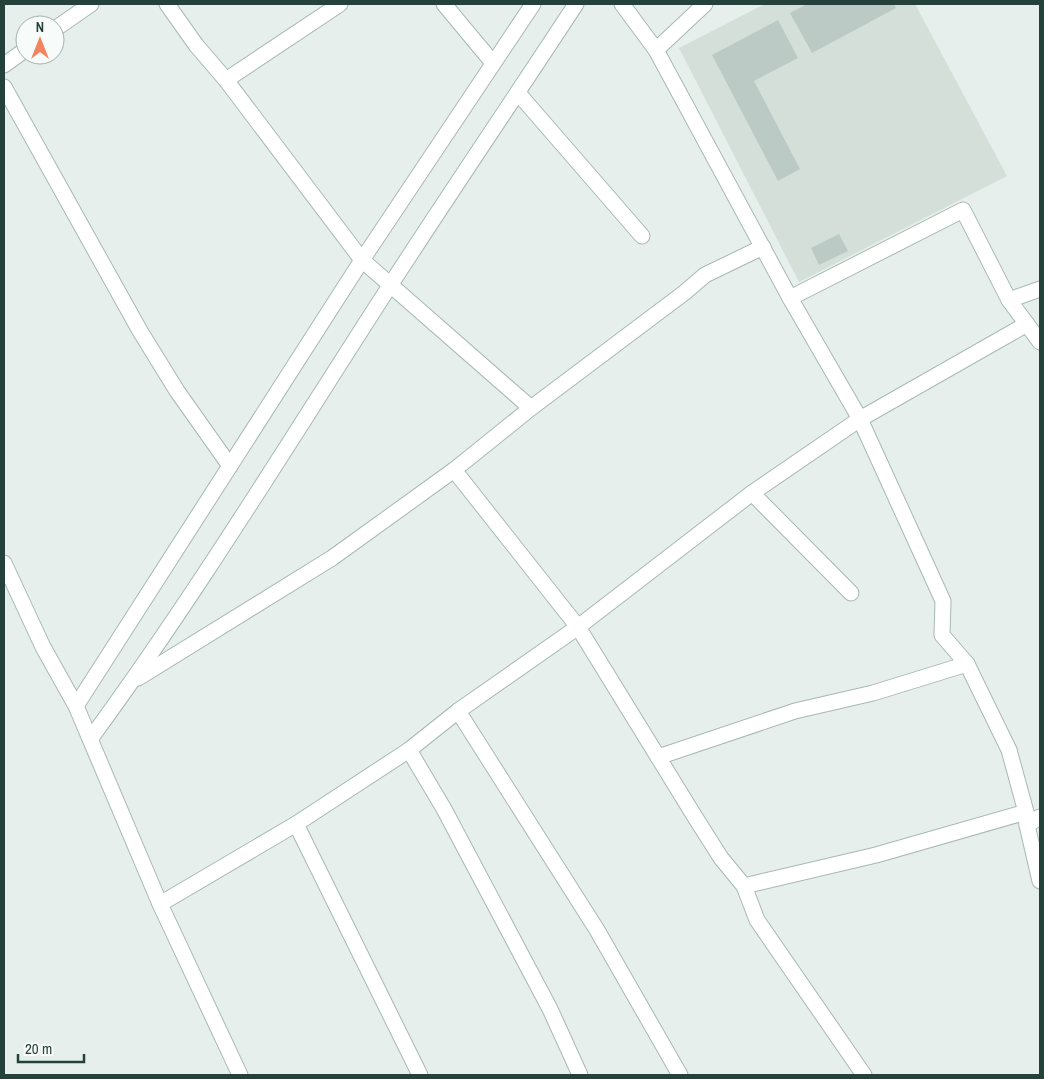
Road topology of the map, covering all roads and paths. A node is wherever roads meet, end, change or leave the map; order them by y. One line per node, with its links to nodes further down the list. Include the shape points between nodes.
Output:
1 (91, 4): 9 (street)
2 (167, 4): 14 (street)
3 (340, 4): 14 (street)
4 (444, 4): 12 (street)
5 (533, 4): 12 (street)
6 (576, 4): 16 (street)
7 (622, 4): 10 (street)
8 (705, 4): 10 (street)
9 (65, 22)
10 (656, 50): 18 (street)
11 (15, 57): 13 (street)
12 (494, 63): 19 (street)
13 (4, 65)
14 (226, 80): 19 (street)
15 (4, 87): 28 (street, via 140,331)
16 (518, 93): 17 (street); 20 (street)
17 (642, 236)
18 (763, 248): 22 (street); 26 (street, via 705,275)
19 (362, 260): 20 (street); 28 (street)
20 (391, 285): 26 (street); 35 (street)
21 (1040, 289): 23 (street)
22 (790, 298): 23 (street, via 963,210); 27 (street)
23 (1009, 300): 24 (street)
24 (1027, 324): 25 (street); 27 (street)
25 (1040, 342)
26 (531, 408): 29 (street)
27 (860, 419): 30 (street); 34 (street, via 943,601 942,635)
28 (230, 466): 36 (street)
29 (454, 470): 33 (street); 35 (street, via 332,558)
30 (752, 492): 32 (street); 33 (street)
31 (4, 563): 36 (street, via 42,647)
32 (852, 593)
33 (578, 627): 37 (street); 40 (street)
34 (967, 664): 40 (street, via 873,693 770,719); 42 (street, via 1009,750)
35 (132, 682): 38 (street)
36 (76, 706): 38 (street)
37 (458, 711): 39 (street); 50 (street, via 597,930)
38 (91, 738): 46 (street)
39 (409, 750): 43 (street); 49 (street, via 546,1001)
40 (658, 757): 45 (street, via 721,858)
41 (1040, 817): 42 (street)
42 (1026, 818): 44 (street); 45 (street)
43 (296, 824): 46 (street); 48 (street)
44 (1040, 881)
45 (744, 886): 51 (street, via 756,920)
46 (160, 904): 47 (street)
47 (240, 1075)
48 (420, 1075)
49 (580, 1075)
50 (680, 1075)
51 (864, 1075)

